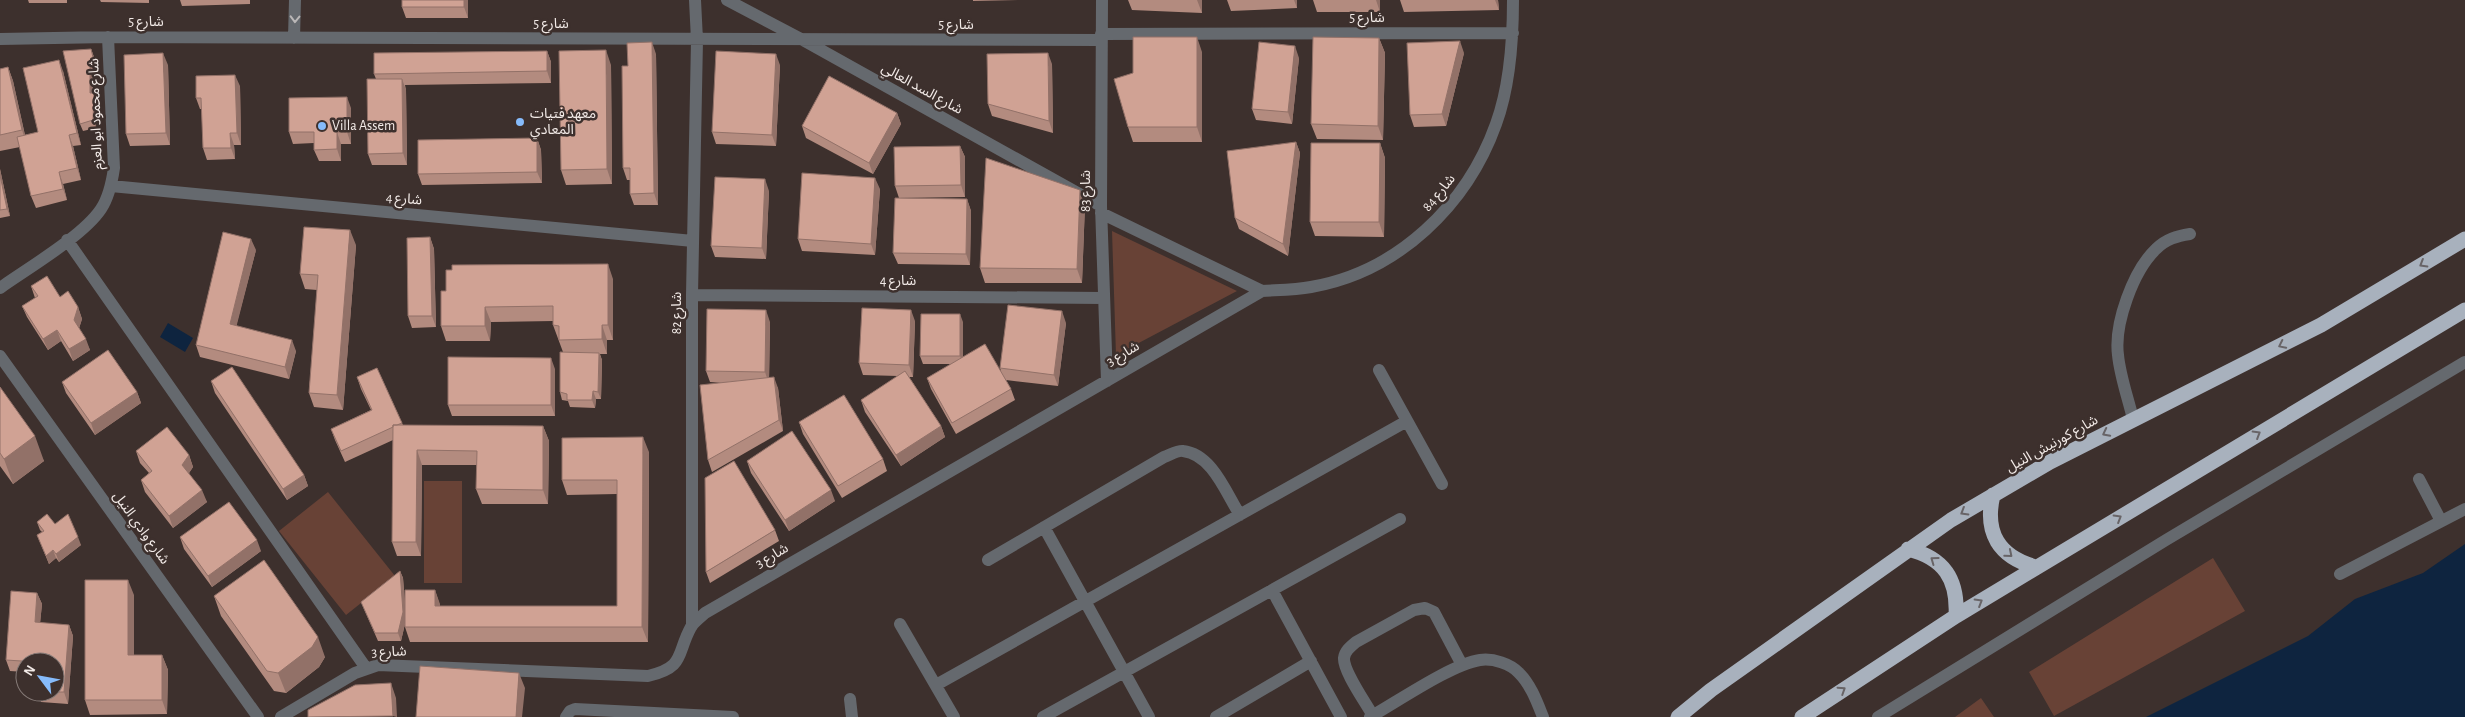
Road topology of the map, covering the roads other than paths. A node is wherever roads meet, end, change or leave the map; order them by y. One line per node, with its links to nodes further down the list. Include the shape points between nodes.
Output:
1 (295, 0): 9 (street, one-way to 9)
2 (695, 0): 11 (street, شارع 82)
3 (727, 0): 12 (street, شارع السد العالي)
4 (1102, 0): 8 (street, شارع 83)
5 (1513, 0): 6 (street, شارع 84)
6 (1513, 33): 8 (street, شارع 5); 20 (street, شارع 84, via 1497,122 1481,161 1458,196 1430,227 1397,253 1360,272 1312,287)
7 (108, 37): 9 (street, شارع 5); 10 (street, شارع 5); 13 (street, شارع محمود ابو العزم, via 114,168)
8 (1101, 37): 12 (street, شارع 5); 14 (street, شارع 83)
9 (294, 38): 11 (street, شارع 5)
10 (0, 39)
11 (697, 40): 12 (street, شارع 5); 18 (street, شارع 82)
12 (803, 40): 14 (street, شارع السد العالي)
13 (111, 186): 17 (street, شارع محمود ابو العزم, via 102,208); 18 (street, شارع 4)
14 (1101, 210): 20 (street, شارع السد العالي); 22 (street, شارع 83)
15 (2190, 234): 28 (street, via 2173,237 2156,249 2130,290 2122,313 2118,355)
16 (2465, 239): 28 (highway, شارع كورنيش النيل, one-way to 28, via 2321,325)
17 (67, 240): 19 (street, شارع محمود ابو العزم); 49 (street)
18 (693, 241): 21 (street, شارع 82)
19 (0, 288)
20 (1262, 291): 27 (street, شارع 3)
21 (692, 295): 22 (street, شارع 4); 46 (street, شارع 82)
22 (1103, 298): 27 (street, شارع 83)
23 (2465, 310): 40 (highway, one-way to 23)
24 (0, 356): 55 (street, شارع وادي النيل)
25 (2465, 362): 68 (street)
26 (1379, 370): 29 (street)
27 (1107, 381): 46 (street, شارع 3, via 743,590 705,613)
28 (2134, 419): 32 (highway, شارع كورنيش النيل, one-way to 32)
29 (1407, 421): 31 (street); 34 (street)
30 (2419, 479): 36 (street)
31 (1442, 484)
32 (1992, 495): 38 (highway, شارع كورنيش النيل, one-way to 38); 40 (highway, one-way to 40, via 1989,511 1997,542 2020,563)
33 (2465, 509): 36 (street)
34 (1240, 515): 37 (street, via 1199,455 1182,451 1164,457); 43 (street)
35 (1400, 519): 42 (street)
36 (2441, 521): 41 (street)
37 (1044, 527): 39 (street); 43 (street)
38 (1908, 549): 44 (highway, one-way to 38, via 1954,585 1947,572 1929,557); 66 (highway, شارع كورنيش النيل)
39 (988, 560)
40 (2036, 567): 44 (highway, one-way to 40)
41 (2340, 574)
42 (1272, 590): 47 (street); 50 (street)
43 (1085, 602): 50 (street); 51 (street)
44 (1956, 616): 67 (highway, one-way to 44)
45 (900, 624): 51 (street)
46 (692, 626): 49 (street, شارع 3, via 673,666 648,676 378,665)
47 (1311, 661): 63 (street); 64 (street)
48 (1462, 665): 54 (street); 54 (street, via 1434,612 1425,608 1414,610 1356,642 1344,659); 65 (street, via 1481,659 1501,662 1518,672)
49 (366, 668): 56 (street, شارع 3)
50 (1124, 672): 61 (street); 62 (street)
51 (936, 685): 60 (street)
52 (850, 699): 59 (street)
53 (655, 715): 57 (street, via 575,709); 58 (street)
54 (1372, 716)
55 (258, 717)
56 (281, 717)
57 (566, 717)
58 (733, 717)
59 (852, 717)
60 (954, 717)
61 (1043, 717)
62 (1149, 717)
63 (1216, 717)
64 (1341, 717)
65 (1544, 717)
66 (1678, 717)
67 (1802, 717)
68 (1878, 717)

